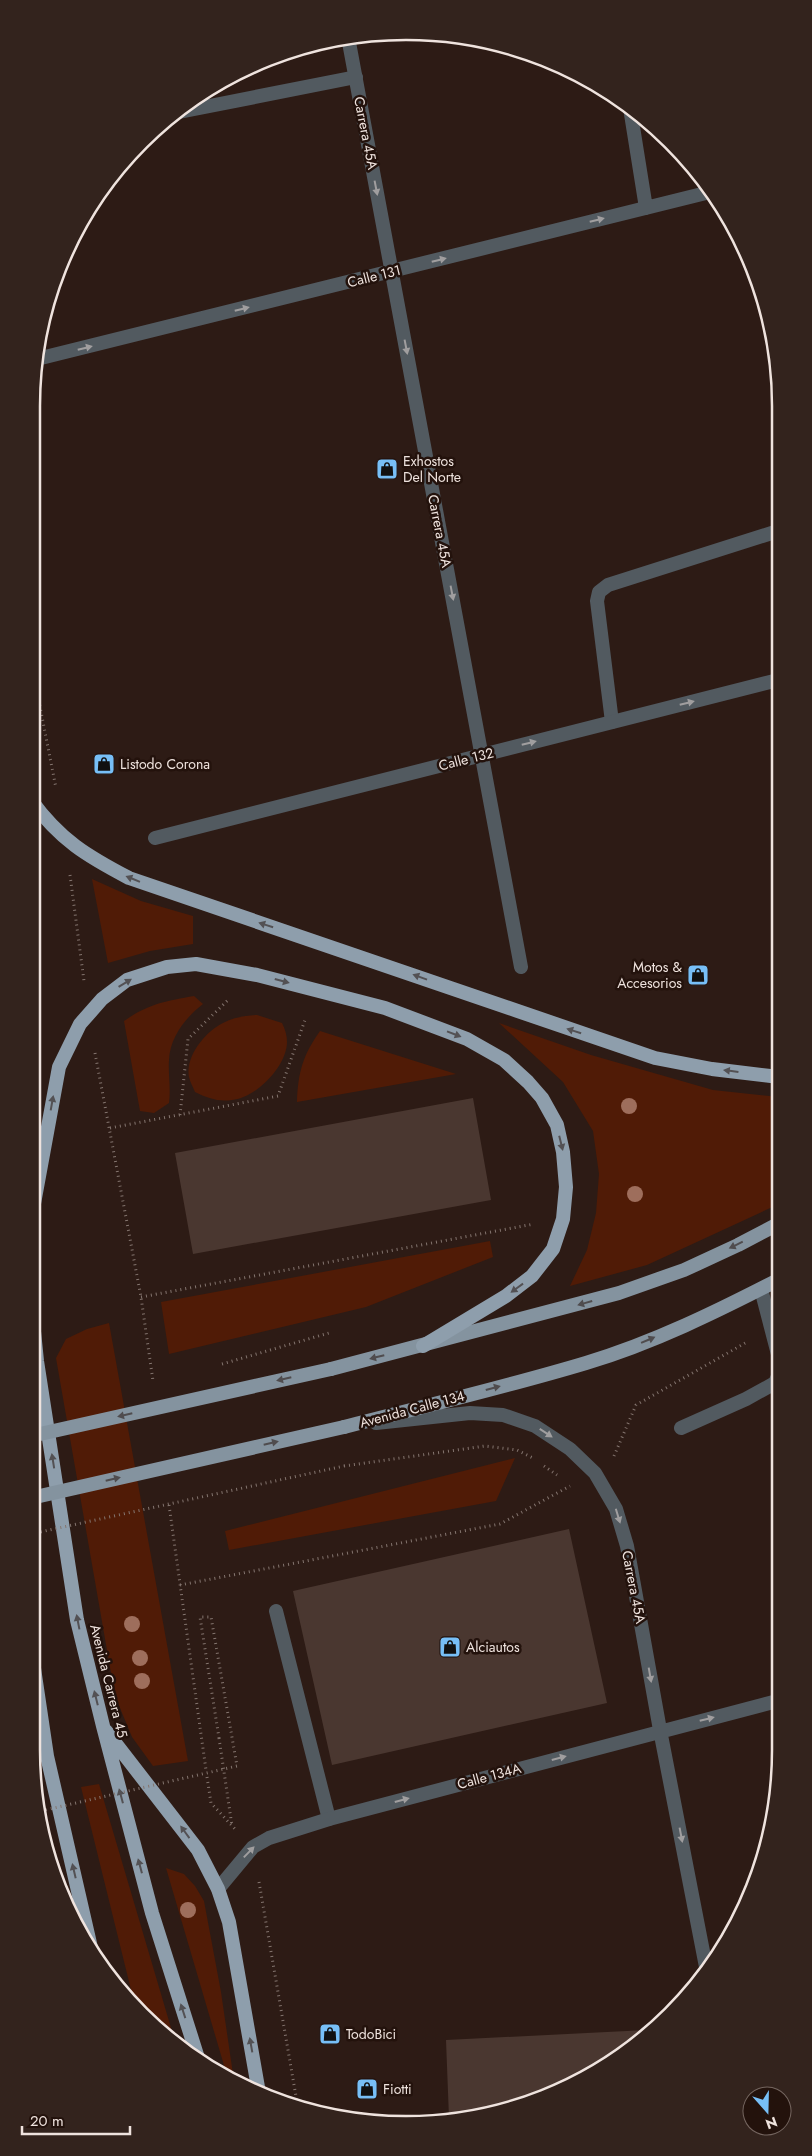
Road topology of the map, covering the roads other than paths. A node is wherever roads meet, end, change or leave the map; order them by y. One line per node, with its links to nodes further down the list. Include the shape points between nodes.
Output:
1 (349, 44): 2 (street, Carrera 45A)
2 (356, 77): 3 (street); 7 (street, Carrera 45A, one-way to 7)
3 (193, 109)
4 (632, 118): 6 (street)
5 (703, 194): 6 (street, Calle 131)
6 (646, 208): 7 (street, Calle 131, one-way to 6)
7 (392, 272): 8 (street, Calle 131, one-way to 7); 12 (street, Carrera 45A, one-way to 12)
8 (43, 358)
9 (772, 533): 11 (street, via 608,585 599,592 597,601)
10 (772, 682): 11 (street, Calle 132, one-way to 10)
11 (612, 722): 12 (street, Calle 132, one-way to 11)
12 (482, 755): 14 (street, Calle 132); 15 (street, Carrera 45A)
13 (40, 811): 16 (highway, one-way to 13, via 655,1058 129,878 65,840)
14 (155, 838)
15 (521, 967)
16 (772, 1076)
17 (40, 1171): 22 (highway, one-way to 22, via 59,1067 80,1024 102,999 127,980 167,967 196,964 257,975 384,1008 467,1039 504,1060 542,1098 556,1125 563,1152 566,1187 563,1219 553,1249 532,1276 506,1296)
18 (772, 1227): 22 (main road, one-way to 22, via 651,1282 572,1307)
19 (772, 1283): 20 (main road, Avenida Calle 134)
20 (761, 1289): 21 (street); 25 (main road, Avenida Calle 134, one-way to 20, via 586,1363 635,1346)
21 (772, 1331)
22 (423, 1346): 27 (main road, one-way to 27, bridge)
23 (40, 1380): 32 (highway, Avenida Carrera 45, one-way to 23, via 77,1620)
24 (772, 1385): 26 (street)
25 (344, 1427): 28 (main road, Avenida Calle 134, one-way to 25, bridge); 33 (street, Carrera 45A, one-way to 33, via 470,1413 503,1416 535,1426 570,1449 595,1473 616,1509 629,1555)
26 (681, 1428)
27 (40, 1434)
28 (40, 1496)
29 (276, 1611): 34 (street)
30 (772, 1702): 33 (street, Calle 134A, one-way to 30)
31 (40, 1709): 36 (highway, one-way to 31, via 47,1756)
32 (103, 1726): 35 (highway, one-way to 32, via 198,1850); 38 (highway, Avenida Carrera 45, one-way to 32, via 152,1913)
33 (660, 1730): 34 (street, Calle 134A, one-way to 33); 37 (street, Carrera 45A, one-way to 37)
34 (329, 1819): 35 (street, Calle 134A, one-way to 34, via 253,1847 269,1838)
35 (218, 1889): 39 (highway, one-way to 35, via 229,1922)
36 (87, 1928)
37 (705, 1960)
38 (195, 2048)
39 (257, 2084)

